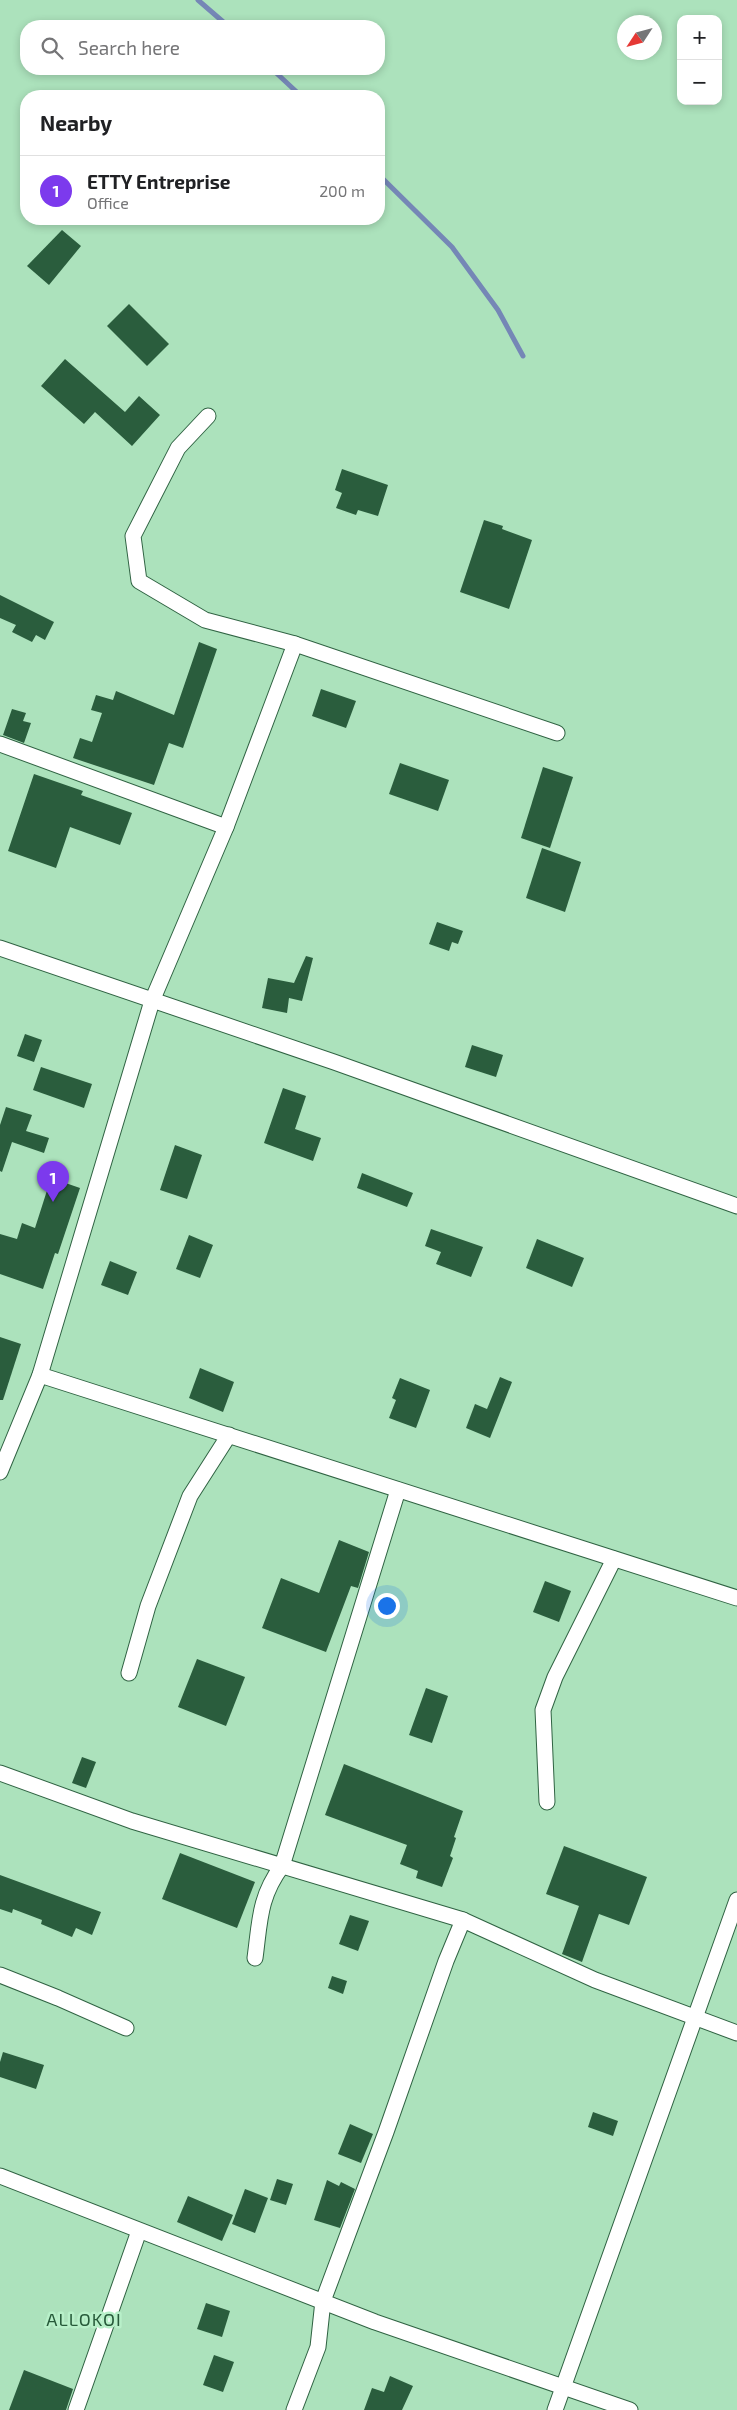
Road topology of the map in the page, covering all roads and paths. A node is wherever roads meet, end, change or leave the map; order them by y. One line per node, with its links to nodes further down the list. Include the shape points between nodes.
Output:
1 (208, 416): 2 (street, via 178,448 133,536 139,581 205,620)
2 (295, 644): 3 (street); 5 (street)
3 (557, 733)
4 (0, 744): 5 (street)
5 (226, 827): 7 (street)
6 (0, 948): 7 (street)
7 (152, 1001): 8 (street, via 334,1062); 9 (street)
8 (737, 1206)
9 (40, 1375): 10 (street); 11 (street)
10 (229, 1435): 12 (street); 15 (street, via 190,1496 148,1606)
11 (0, 1472)
12 (398, 1490): 13 (street); 18 (street)
13 (614, 1559): 14 (street); 17 (street, via 555,1677 543,1710)
14 (737, 1598)
15 (129, 1673)
16 (0, 1773): 18 (street, via 132,1821)
17 (547, 1802)
18 (282, 1866): 20 (street); 21 (street, via 264,1897)
19 (737, 1900): 23 (street)
20 (464, 1920): 23 (street, via 595,1980); 28 (street, via 446,1961)
21 (255, 1958)
22 (0, 1976): 24 (street)
23 (693, 2019): 25 (street); 29 (street)
24 (126, 2028)
25 (737, 2033)
26 (0, 2176): 27 (street)
27 (139, 2231): 28 (street); 30 (street)
28 (323, 2301): 29 (street); 31 (street, via 318,2347)
29 (564, 2387): 32 (street); 33 (street)
30 (76, 2410)
31 (294, 2410)
32 (555, 2410)
33 (630, 2410)

